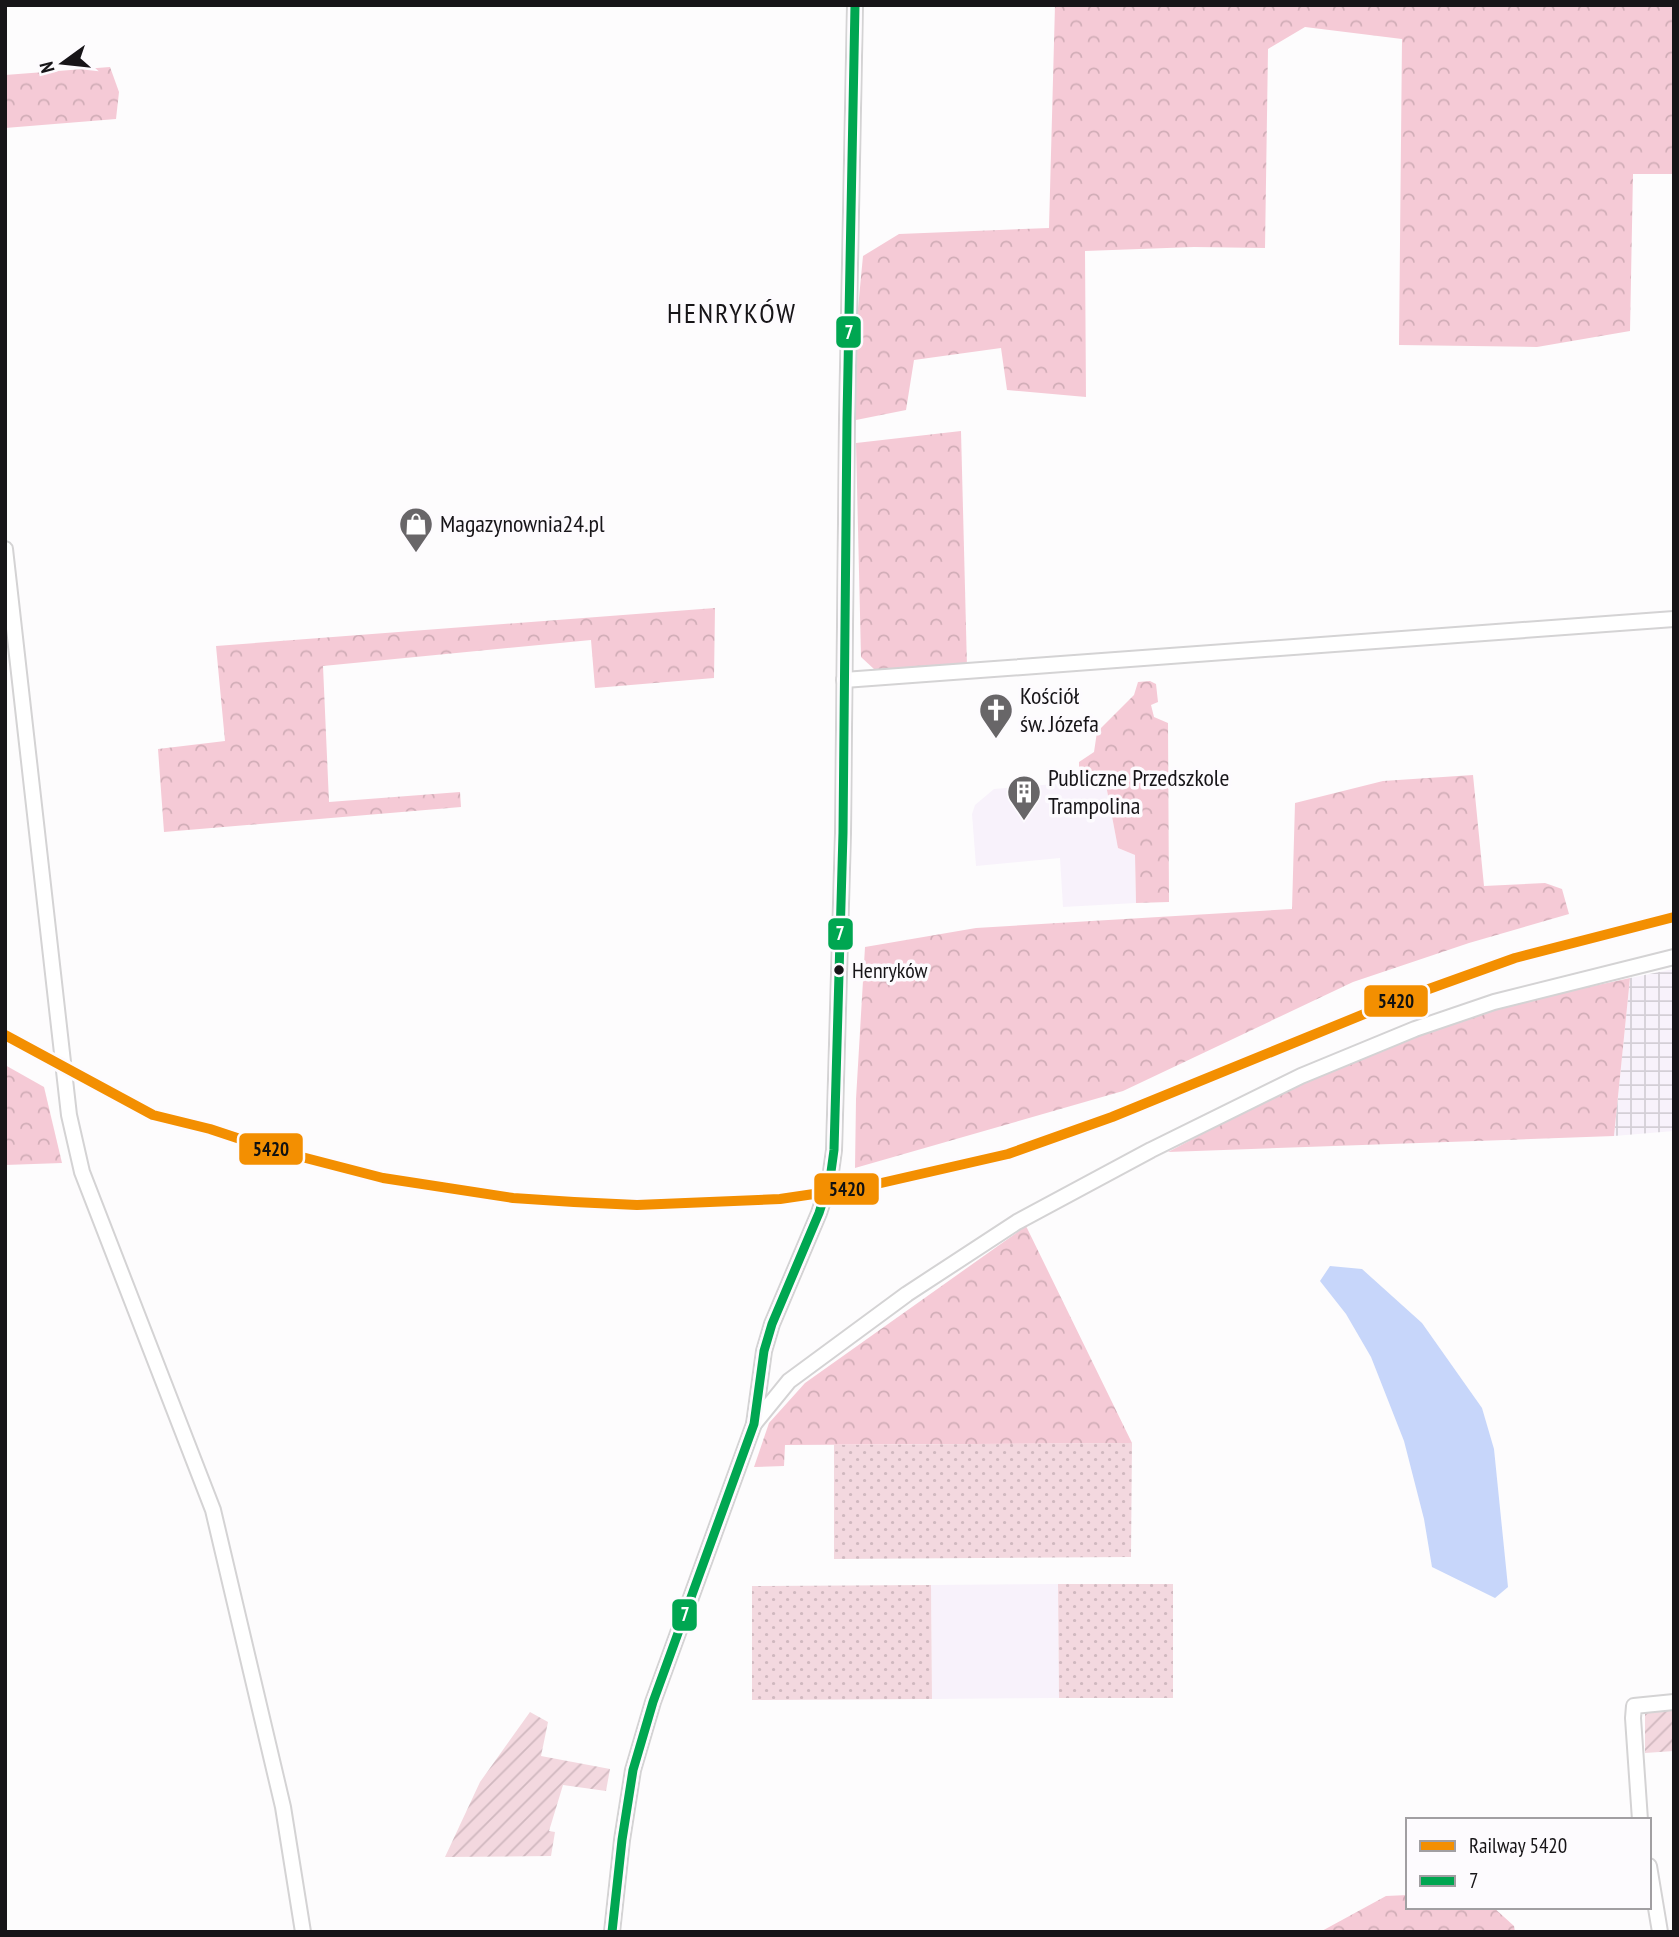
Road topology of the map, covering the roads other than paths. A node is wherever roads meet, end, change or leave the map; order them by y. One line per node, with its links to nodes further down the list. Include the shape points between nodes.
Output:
1 (855, 5): 4 (street)
2 (5, 549): 10 (street, via 69,1115 82,1172 213,1510 282,1807)
3 (1674, 619): 4 (street)
4 (844, 680): 6 (street, via 834,1150 819,1213 764,1351)
5 (1674, 957): 6 (street, via 1494,1002 1415,1029 1300,1076 1151,1150 1017,1222 907,1294 789,1381)
6 (754, 1424): 11 (street, via 653,1702 633,1770)
7 (1674, 1702): 8 (street, via 1634,1706)
8 (1640, 1818)
9 (1651, 1878): 12 (street)
10 (303, 1932)
11 (612, 1932)
12 (1660, 1932)

